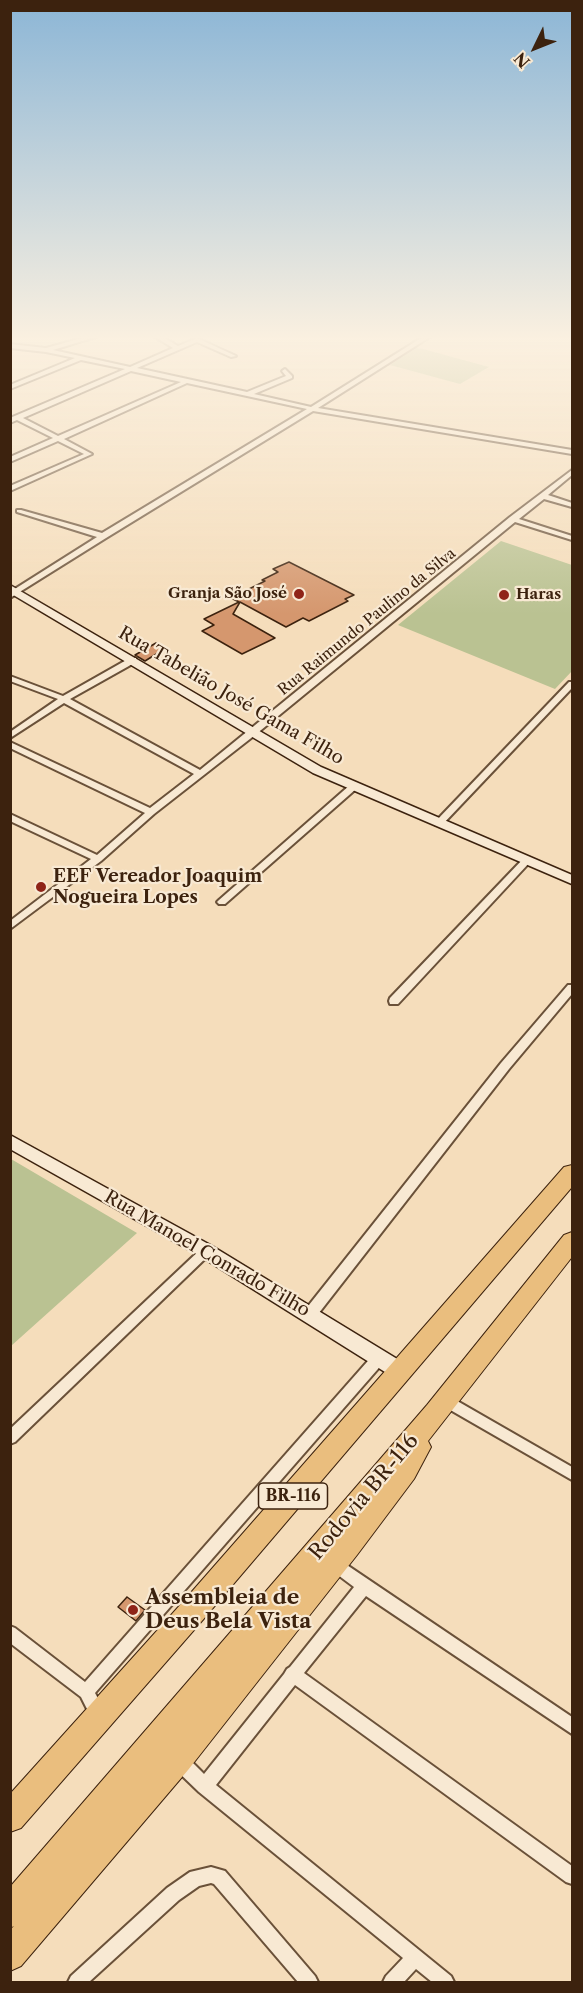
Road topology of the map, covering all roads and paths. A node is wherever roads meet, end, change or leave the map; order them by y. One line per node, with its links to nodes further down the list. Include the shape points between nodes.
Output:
1 (40, 428): 5 (street)
2 (82, 428): 5 (street)
3 (282, 428): 14 (street)
4 (428, 428): 6 (street)
5 (60, 438): 7 (street); 9 (street, via 89,454)
6 (573, 452)
7 (10, 460)
8 (572, 473): 10 (street, Rua Raimundo Paulino da Silva)
9 (10, 489)
10 (542, 496): 11 (street); 13 (street, Rua Raimundo Paulino da Silva)
11 (573, 505)
12 (19, 511): 14 (street)
13 (513, 519): 15 (street); 21 (street, Rua Raimundo Paulino da Silva)
14 (103, 536): 16 (street)
15 (573, 538)
16 (13, 592): 17 (street, Rua Tabelião José Gama Filho)
17 (133, 660): 20 (street); 21 (street, Rua Tabelião José Gama Filho)
18 (10, 678): 20 (street)
19 (573, 684): 28 (street)
20 (64, 699): 22 (street); 24 (street)
21 (252, 733): 24 (street, Rua Raimundo Paulino da Silva); 25 (street, Rua Tabelião José Gama Filho)
22 (10, 736)
23 (10, 744): 26 (street)
24 (201, 774): 26 (street, Rua Raimundo Paulino da Silva)
25 (353, 787): 28 (street, Rua Tabelião José Gama Filho); 32 (street)
26 (151, 812): 29 (street, Rua Raimundo Paulino da Silva)
27 (10, 817): 29 (street)
28 (439, 823): 30 (street, Rua Tabelião José Gama Filho)
29 (98, 859): 33 (street, Rua Raimundo Paulino da Silva)
30 (527, 860): 31 (street, Rua Tabelião José Gama Filho); 35 (street)
31 (573, 880)
32 (222, 902)
33 (13, 922)
34 (573, 988): 40 (street, via 505,1066)
35 (394, 1001)
36 (10, 1141): 39 (street, Rua Manoel Conrado Filho)
37 (573, 1173): 41 (highway, BR-116)
38 (573, 1241): 42 (highway, Rodovia BR-116 / BR-116)
39 (206, 1251): 40 (street, Rua Manoel Conrado Filho); 43 (street)
40 (310, 1314): 41 (street, Rua Manoel Conrado Filho)
41 (389, 1364): 49 (street); 50 (highway, BR-116)
42 (440, 1406): 44 (street); 45 (highway, via 405,1471); 52 (highway, Rodovia BR-116 / BR-116)
43 (10, 1438)
44 (573, 1474)
45 (334, 1563): 46 (street); 53 (highway)
46 (364, 1586): 48 (street); 51 (street)
47 (10, 1632): 49 (street)
48 (292, 1674): 54 (street); 56 (street)
49 (86, 1692): 50 (street)
50 (100, 1716): 55 (highway, BR-116)
51 (573, 1726)
52 (158, 1740): 53 (street); 57 (highway, Rodovia BR-116 / BR-116)
53 (178, 1760): 54 (street); 58 (highway)
54 (204, 1785): 59 (street)
55 (10, 1817)
56 (573, 1876)
57 (10, 1912)
58 (10, 1954)
59 (414, 1959): 60 (street); 63 (street)
60 (436, 1980)
61 (82, 1981): 62 (street, via 173,1894 196,1878 211,1875 219,1878)
62 (309, 1983)
63 (392, 1983)

